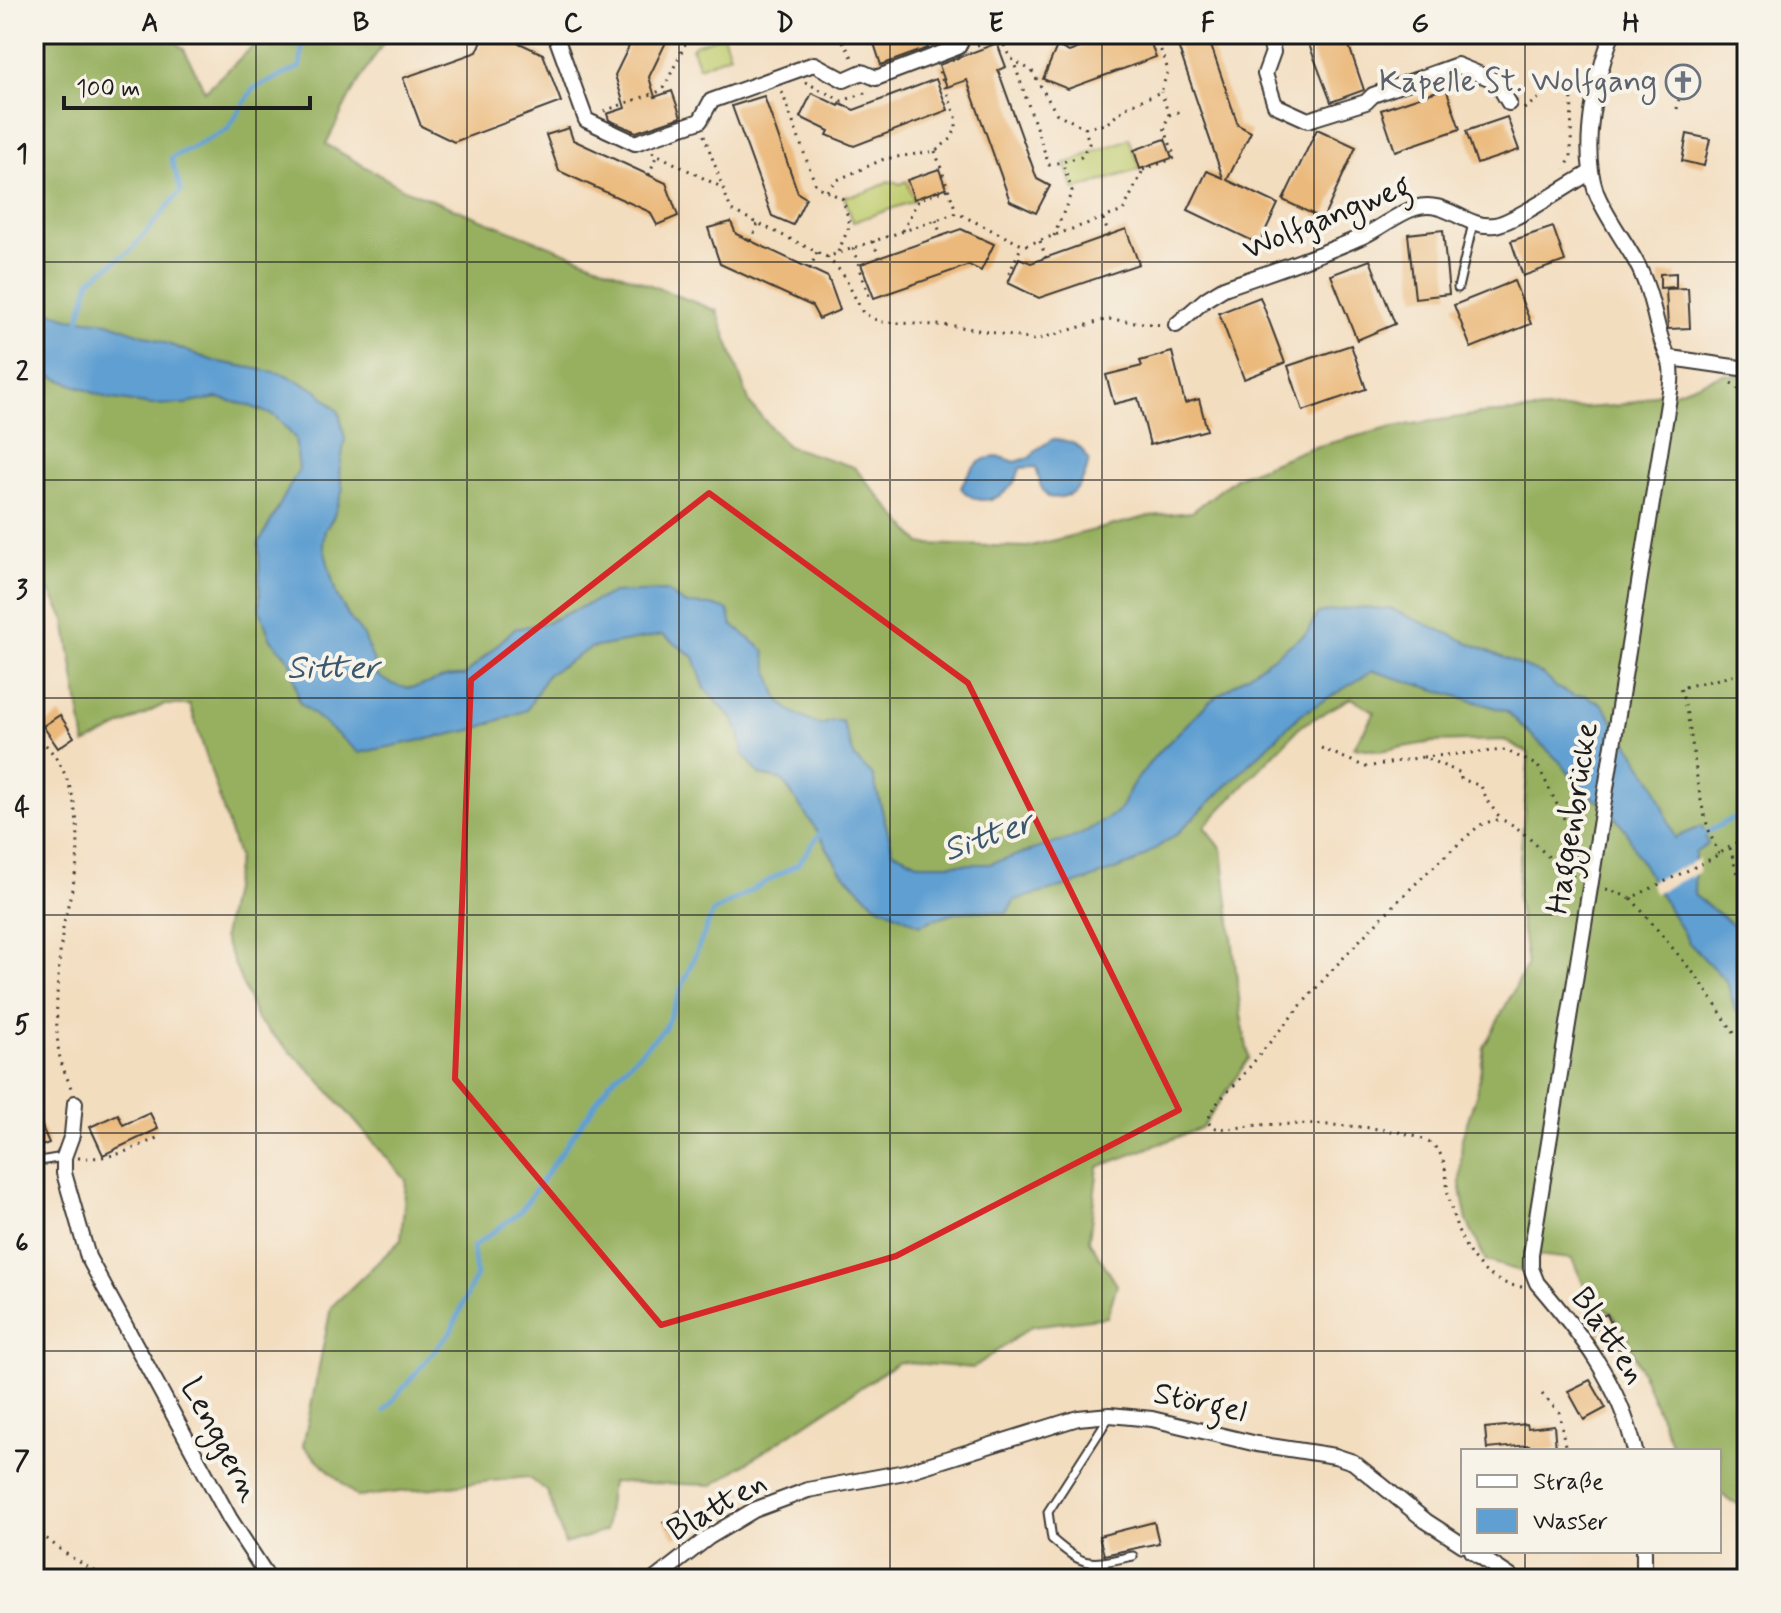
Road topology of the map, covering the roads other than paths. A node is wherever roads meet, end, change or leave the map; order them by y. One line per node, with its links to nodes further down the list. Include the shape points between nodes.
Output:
1 (555, 34): 4 (street, via 586,120 635,143 700,121 711,101 814,64 844,80 862,72 876,78 958,47)
2 (1267, 34): 5 (street, via 1273,52 1265,74 1275,105 1308,120 1457,65 1496,81)
3 (1612, 34): 6 (street, via 1591,124)
4 (963, 38)
5 (1509, 103)
6 (1591, 172): 7 (street, via 1518,216 1496,225); 10 (street, via 1607,215 1650,293 1661,341)
7 (1473, 223): 8 (lane); 9 (street, Wolfgangweg, via 1442,206 1412,208 1361,238 1224,288)
8 (1458, 288)
9 (1176, 325)
10 (1671, 358): 11 (street); 15 (street, Haggenbrücke, bridge, via 1670,391)
11 (1747, 369)
12 (75, 1103): 13 (street)
13 (64, 1157): 14 (lane); 23 (street, Lenggern, via 88,1257 230,1519)
14 (34, 1162)
15 (1531, 1254): 17 (street, Blatten, via 1537,1283 1598,1360 1627,1417)
16 (1110, 1415): 18 (street, Störgel, via 1078,1418); 19 (street, Störgel, via 1152,1419 1353,1462); 22 (lane, via 1048,1512 1052,1539 1070,1555 1093,1564)
17 (1635, 1449)
18 (905, 1472): 24 (street, Blatten, via 808,1490 754,1510)
19 (1461, 1544)
20 (1475, 1553): 25 (street)
21 (1644, 1553): 26 (street)
22 (1133, 1556)
23 (269, 1579)
24 (655, 1579)
25 (1514, 1579)
26 (1644, 1579)

